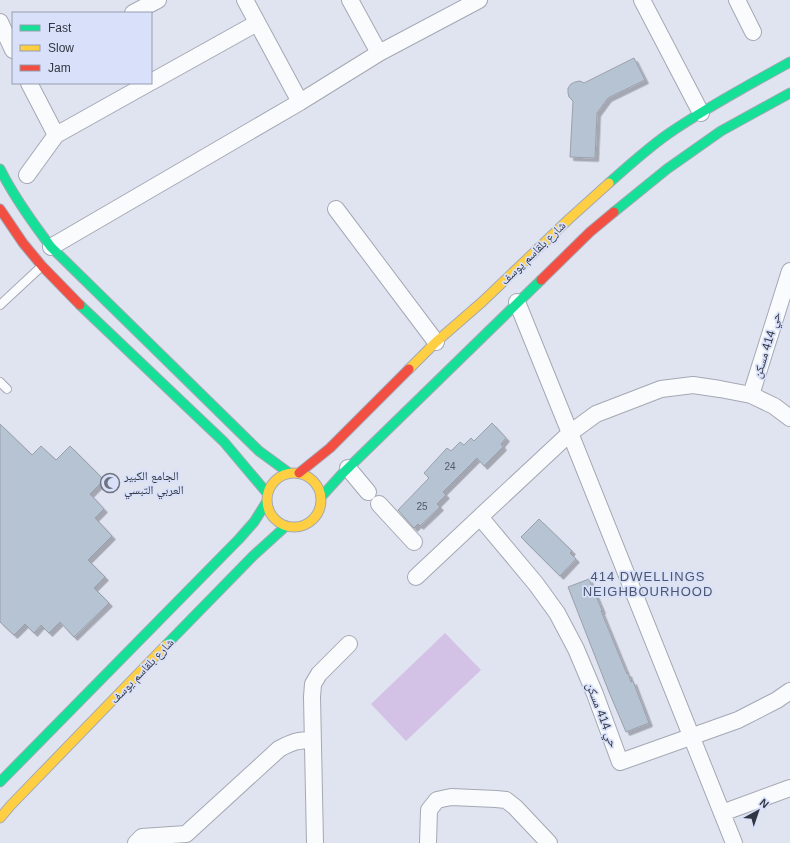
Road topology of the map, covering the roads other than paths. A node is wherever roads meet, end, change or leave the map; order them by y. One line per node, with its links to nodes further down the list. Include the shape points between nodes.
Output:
1 (158, 0): 7 (street)
2 (245, 0): 9 (street)
3 (350, 0): 12 (street)
4 (479, 0): 12 (street)
5 (642, 0): 19 (street)
6 (737, 0): 10 (street)
7 (135, 12)
8 (0, 22): 11 (street)
9 (257, 23): 14 (street); 18 (street)
10 (753, 32)
11 (12, 48)
12 (379, 53): 18 (street)
13 (790, 62): 19 (main road, شارع بلقاسم يوسف)
14 (152, 82)
15 (30, 84): 20 (street)
16 (148, 84): 20 (street)
17 (790, 93): 30 (main road, شارع بلقاسم يوسف, via 721,131 667,169 590,232)
18 (300, 102): 25 (street)
19 (701, 113): 32 (main road, شارع بلقاسم يوسف, via 667,135 627,167)
20 (56, 135): 22 (street)
21 (0, 169): 25 (main road, via 28,217)
22 (27, 174)
23 (0, 209): 26 (main road, via 22,243)
24 (336, 209): 32 (street)
25 (51, 248): 39 (main road, via 259,451)
26 (42, 266): 28 (lane); 42 (main road, via 86,312 224,442)
27 (790, 271): 35 (street, حي 414 مسكن)
28 (12, 294): 29 (lane); 31 (lane)
29 (0, 299)
30 (517, 302): 37 (street); 38 (main road, شارع بلقاسم يوسف)
31 (0, 305)
32 (436, 342): 40 (main road, شارع بلقاسم يوسف, via 330,448)
33 (0, 382): 34 (lane)
34 (7, 389)
35 (751, 396): 36 (street, via 774,406); 37 (street, via 693,386 661,389 596,414)
36 (790, 418)
37 (570, 433): 43 (street); 49 (street)
38 (348, 468): 41 (main road, شارع بلقاسم يوسف); 45 (street)
39 (289, 473): 40 (main road); 42 (main road, via 275,480)
40 (299, 473): 41 (main road, via 314,482)
41 (321, 497): 44 (main road, via 317,515 310,522 292,528)
42 (266, 498): 44 (main road, via 272,518); 51 (main road, شارع بلقاسم يوسف, via 254,522 239,539)
43 (480, 517): 45 (street); 49 (street, حي 414 مسكن, via 557,613 585,670 620,762)
44 (286, 526): 54 (main road, شارع بلقاسم يوسف, via 253,556)
45 (432, 562): 46 (street)
46 (416, 577)
47 (349, 644): 50 (street, via 319,674 313,684)
48 (790, 691): 49 (street, حي 414 مسكن, via 738,720)
49 (692, 736): 53 (street)
50 (313, 740): 55 (street, via 291,743 279,750 186,834 142,837); 56 (street)
51 (0, 782)
52 (790, 788): 53 (street)
53 (722, 813): 59 (street)
54 (0, 818)
55 (136, 843)
56 (315, 843)
57 (428, 843): 58 (street, via 429,810 437,800 451,797 506,800)
58 (549, 843)
59 (734, 843)

